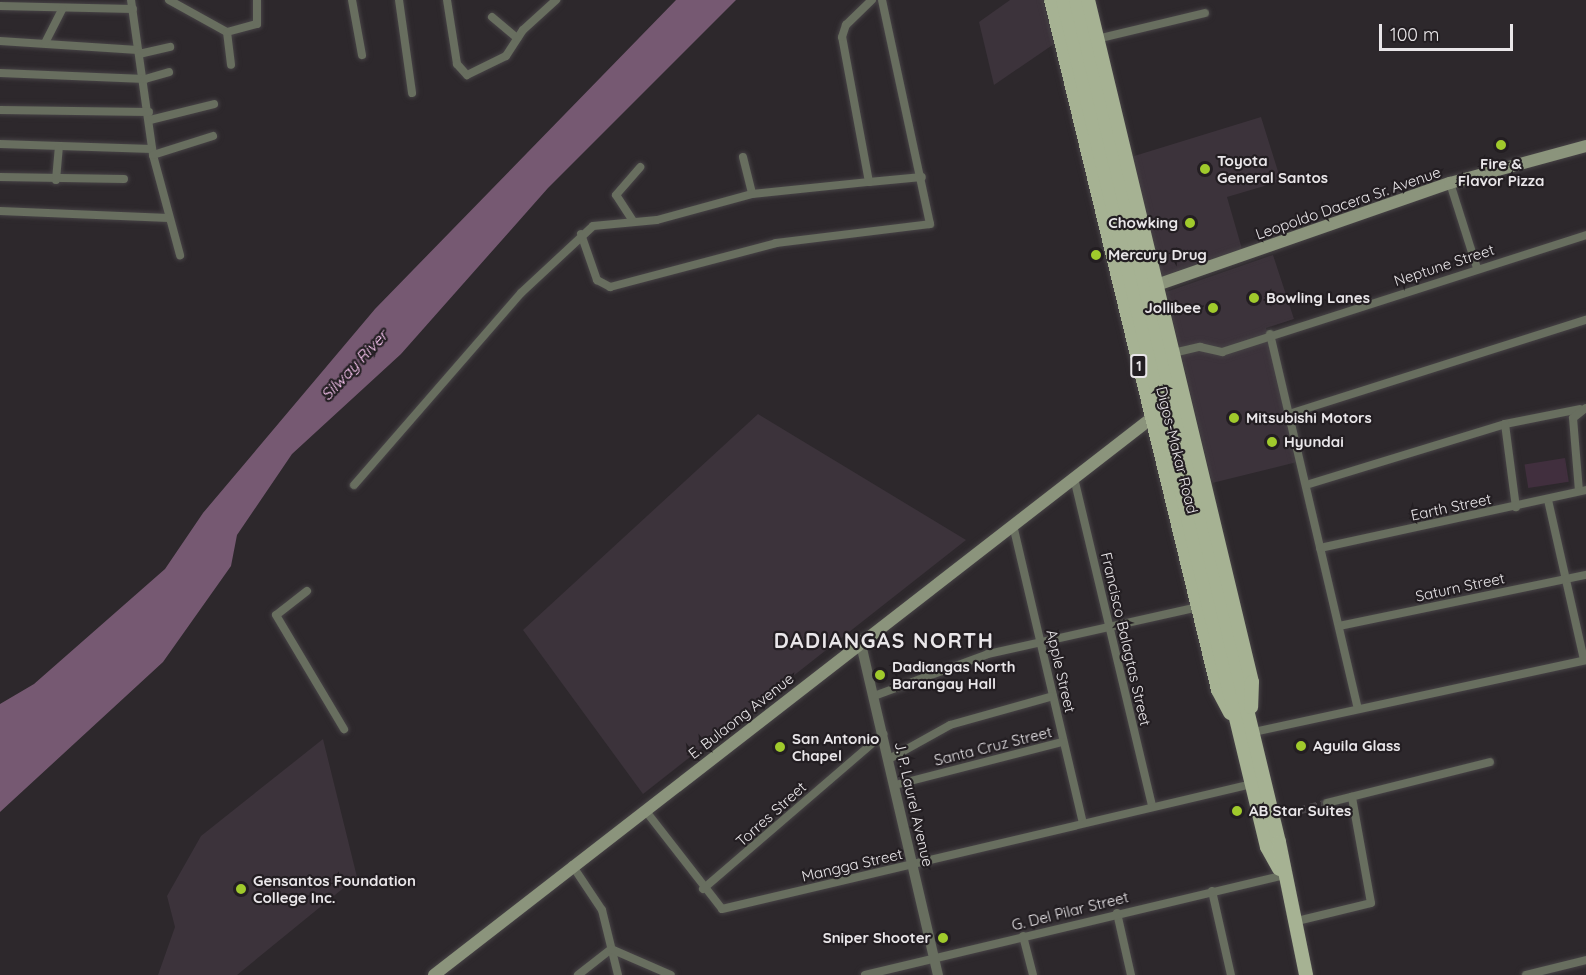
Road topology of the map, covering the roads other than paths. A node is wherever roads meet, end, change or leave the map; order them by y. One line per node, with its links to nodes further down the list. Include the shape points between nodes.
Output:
1 (169, 0): 18 (street)
2 (257, 0): 18 (street, via 257,24)
3 (352, 0): 25 (street)
4 (399, 0): 30 (street)
5 (447, 0): 19 (street, via 462,74 506,57)
6 (556, 0): 19 (street)
7 (872, 0): 45 (street, via 846,24 842,38)
8 (882, 0): 42 (street)
9 (1051, 0): 56 (main road, Digos-Makar Road / 1)
10 (1063, 0): 86 (main road, Digos-Makar Road / 1)
11 (1076, 0): 86 (main road, Digos-Makar Road / 1)
12 (1088, 0): 20 (main road, Digos-Makar Road / 1)
13 (132, 4): 15 (street); 24 (street)
14 (0, 6): 15 (street)
15 (62, 9): 22 (street)
16 (1205, 13): 20 (street)
17 (492, 16): 19 (street)
18 (227, 32): 26 (street)
19 (517, 38)
20 (1098, 39): 55 (main road, Digos-Makar Road / 1)
21 (0, 41): 22 (street)
22 (45, 43): 24 (street)
23 (170, 47): 24 (street)
24 (139, 52): 29 (street)
25 (362, 55)
26 (231, 64)
27 (0, 72): 29 (street)
28 (170, 72): 29 (street)
29 (145, 80): 33 (street)
30 (412, 93)
31 (214, 104): 33 (street)
32 (0, 110): 33 (street)
33 (149, 116): 38 (street)
34 (213, 136): 38 (street)
35 (0, 144): 37 (street)
36 (1586, 146): 46 (main road, Leopoldo Dacera Sr. Avenue)
37 (59, 148): 38 (street); 44 (street)
38 (152, 152): 49 (street)
39 (743, 157): 47 (street)
40 (640, 167): 50 (street, via 616,195)
41 (0, 177): 44 (street)
42 (922, 177): 45 (street); 51 (street, via 933,219 927,226 776,243 618,286 601,284)
43 (124, 179): 44 (street)
44 (56, 180)
45 (869, 182): 47 (street)
46 (1450, 183): 54 (street); 55 (main road, Leopoldo Dacera Sr. Avenue)
47 (752, 194): 50 (street)
48 (0, 211): 49 (street)
49 (169, 218): 53 (street)
50 (633, 221): 51 (street, via 604,221)
51 (581, 234): 66 (street, via 522,293)
52 (1586, 235): 54 (street, Neptune Street)
53 (180, 255)
54 (1477, 268): 58 (street, Neptune Street)
55 (1157, 285): 56 (main road, Leopoldo Dacera Sr. Avenue); 59 (main road, Digos-Makar Road / 1)
56 (1123, 297): 63 (main road, Digos-Makar Road / 1)
57 (1586, 320): 62 (street)
58 (1270, 334): 59 (street, Neptune Street, via 1222,352 1200,347); 62 (street)
59 (1173, 353): 60 (main road, Digos-Makar Road / 1)
60 (1183, 395): 63 (main road, E. Bulaong Avenue); 86 (main road, Digos-Makar Road / 1, via 1252,681)
61 (1583, 409): 64 (street); 68 (street, via 1572,425)
62 (1289, 414): 67 (street)
63 (1152, 418): 65 (main road, E. Bulaong Avenue); 76 (main road, Digos-Makar Road / 1)
64 (1505, 424): 67 (street); 70 (street)
65 (1074, 478): 71 (main road, E. Bulaong Avenue); 78 (street, Francisco Balagtas Street)
66 (354, 485)
67 (1306, 485): 72 (street)
68 (1583, 491): 69 (street, Earth Street)
69 (1548, 500): 70 (street, Earth Street); 74 (street)
70 (1516, 507): 72 (street, Earth Street)
71 (1012, 525): 79 (main road, E. Bulaong Avenue); 80 (street, Apple Street)
72 (1320, 548): 77 (street)
73 (1586, 575): 74 (street, Saturn Street)
74 (1566, 579): 77 (street, Saturn Street); 81 (street)
75 (307, 591): 85 (street, via 276,615)
76 (1198, 607): 78 (street); 86 (main road, Digos-Makar Road / 1, via 1218,690)
77 (1339, 626): 84 (street)
78 (1110, 627): 80 (street); 95 (street, Francisco Balagtas Street)
79 (860, 640): 82 (street, J. P. Laurel Avenue); 96 (main road, E. Bulaong Avenue)
80 (1040, 643): 82 (street, via 940,668); 83 (street, Apple Street)
81 (1585, 660): 84 (street)
82 (874, 696): 87 (street, J. P. Laurel Avenue)
83 (1053, 696): 88 (street, Apple Street); 89 (street, via 950,726)
84 (1357, 706): 86 (street)
85 (344, 729)
86 (1246, 730): 91 (main road, Digos-Makar Road / 1); 100 (main road, Digos-Makar Road / 1)
87 (883, 734): 89 (street, J. P. Laurel Avenue); 101 (street, Torres Street)
88 (1063, 742): 92 (street, Santa Cruz Street); 97 (street, Apple Street)
89 (889, 759): 92 (street, J. P. Laurel Avenue)
90 (1491, 762): 93 (street)
91 (1252, 784): 95 (street, Mangga Street); 100 (main road, Digos-Makar Road / 1, via 1267,847)
92 (895, 785): 98 (street, J. P. Laurel Avenue)
93 (1352, 797): 94 (street); 104 (street, via 1371,903)
94 (1327, 803)
95 (1152, 807): 97 (street, Mangga Street)
96 (645, 810): 99 (main road, E. Bulaong Avenue); 101 (street, Mangga Street)
97 (1083, 823): 98 (street, Mangga Street)
98 (913, 864): 101 (street, Mangga Street, via 723,909); 107 (street, J. P. Laurel Avenue)
99 (572, 865): 106 (street, via 602,910); 109 (main road, E. Bulaong Avenue)
100 (1282, 876): 102 (street, G. Del Pilar Street); 104 (main road, Digos-Makar Road / 1)
101 (703, 889)
102 (1212, 891): 103 (street, G. Del Pilar Street); 117 (street)
103 (1117, 913): 105 (street, G. Del Pilar Street); 116 (street)
104 (1293, 922): 118 (main road, Digos-Makar Road / 1)
105 (1023, 936): 107 (street, G. Del Pilar Street); 115 (street)
106 (611, 949): 110 (street); 111 (street); 112 (street)
107 (934, 958): 113 (street, G. Del Pilar Street); 114 (street, J. P. Laurel Avenue)
108 (1586, 960): 119 (street)
109 (434, 975)
110 (578, 975)
111 (618, 975)
112 (671, 975)
113 (865, 975)
114 (938, 975)
115 (1033, 975)
116 (1131, 975)
117 (1231, 975)
118 (1306, 975)
119 (1526, 975)

